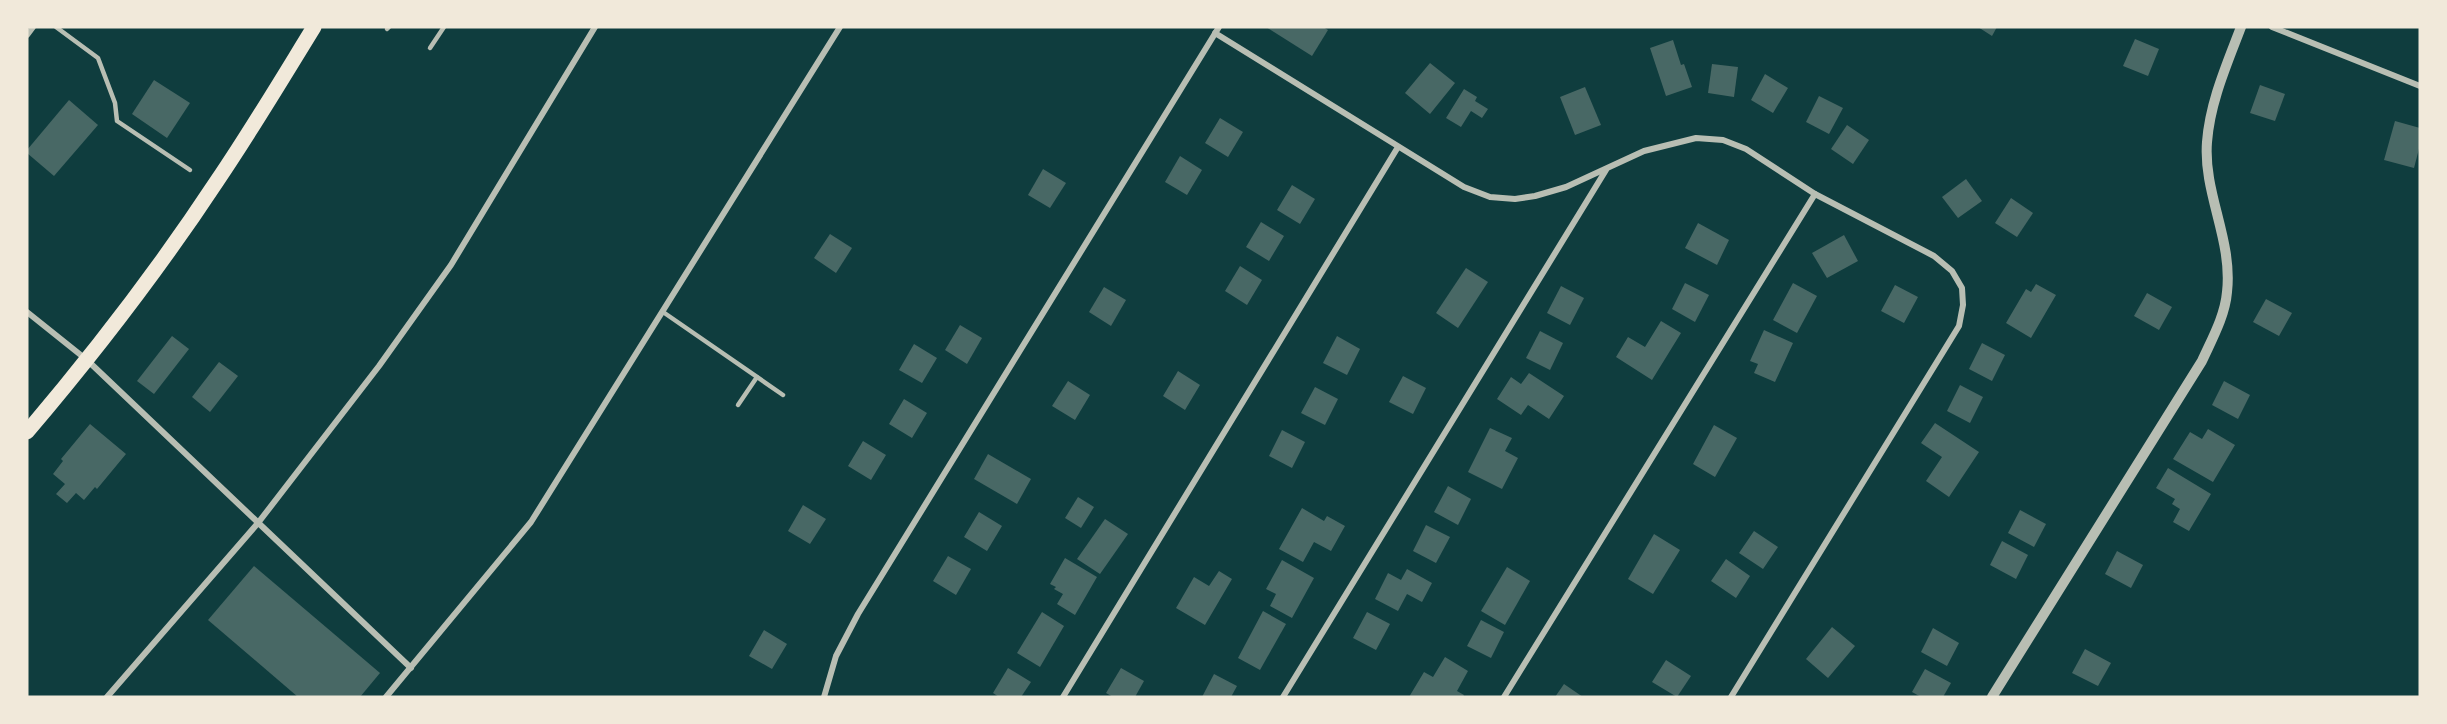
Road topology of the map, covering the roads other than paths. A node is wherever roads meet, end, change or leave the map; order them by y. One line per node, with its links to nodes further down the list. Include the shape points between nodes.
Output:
1 (33, 27): 10 (street)
2 (57, 27): 15 (lane, via 98,58 115,103 117,121)
3 (314, 27): 19 (main road, via 216,183)
4 (444, 27): 11 (lane)
5 (595, 27): 24 (street, via 451,265)
6 (840, 27): 18 (street)
7 (2241, 27): 33 (street, via 2213,105 2207,143 2209,185 2227,258 2228,292 2220,322 2202,361)
8 (2272, 27): 12 (street)
9 (1217, 30): 13 (street); 28 (street, via 858,614 836,656)
10 (27, 35)
11 (430, 48)
12 (2420, 86)
13 (1398, 147): 14 (street, via 1464,187 1490,197 1535,196); 29 (street)
14 (1607, 169): 16 (street, via 1673,142 1696,138 1723,140 1746,149); 30 (street)
15 (190, 170)
16 (1815, 194): 31 (street); 32 (street, via 1934,256 1952,271 1962,288 1963,305 1959,326)
17 (27, 312): 19 (street)
18 (663, 312): 20 (lane); 25 (street, via 531,522)
19 (87, 360): 23 (main road); 24 (street)
20 (757, 377): 21 (lane); 22 (lane)
21 (783, 395)
22 (738, 405)
23 (27, 432)
24 (258, 523): 25 (street); 26 (street)
25 (411, 668): 27 (street)
26 (107, 697)
27 (386, 697)
28 (824, 697)
29 (1063, 697)
30 (1283, 697)
31 (1504, 697)
32 (1731, 697)
33 (1992, 697)

